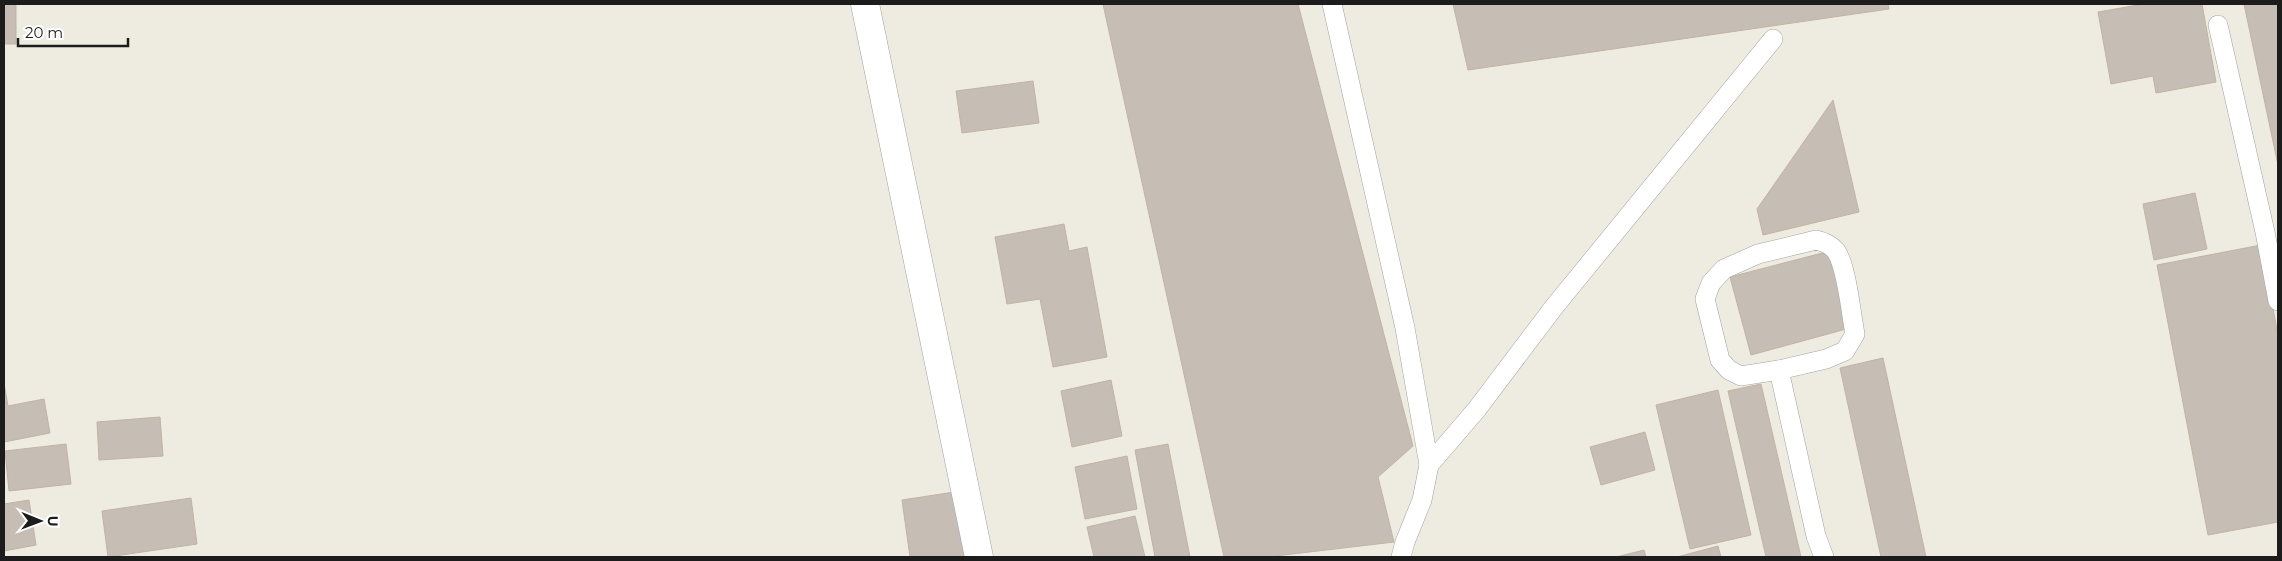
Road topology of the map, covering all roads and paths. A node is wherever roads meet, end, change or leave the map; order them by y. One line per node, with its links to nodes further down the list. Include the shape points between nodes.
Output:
1 (865, 4): 8 (street)
2 (1332, 4): 7 (lane, via 1405,328)
3 (2218, 24): 5 (lane)
4 (1773, 38): 7 (lane)
5 (2278, 301)
6 (1779, 370): 6 (lane, via 1741,376 1729,370 1720,360 1705,298 1711,283 1724,269 1772,250 1816,240 1828,243 1837,252 1854,334 1838,354); 10 (lane, via 1816,536)
7 (1429, 465): 9 (lane, via 1422,500 1404,542)
8 (979, 557)
9 (1402, 557)
10 (1824, 557)

